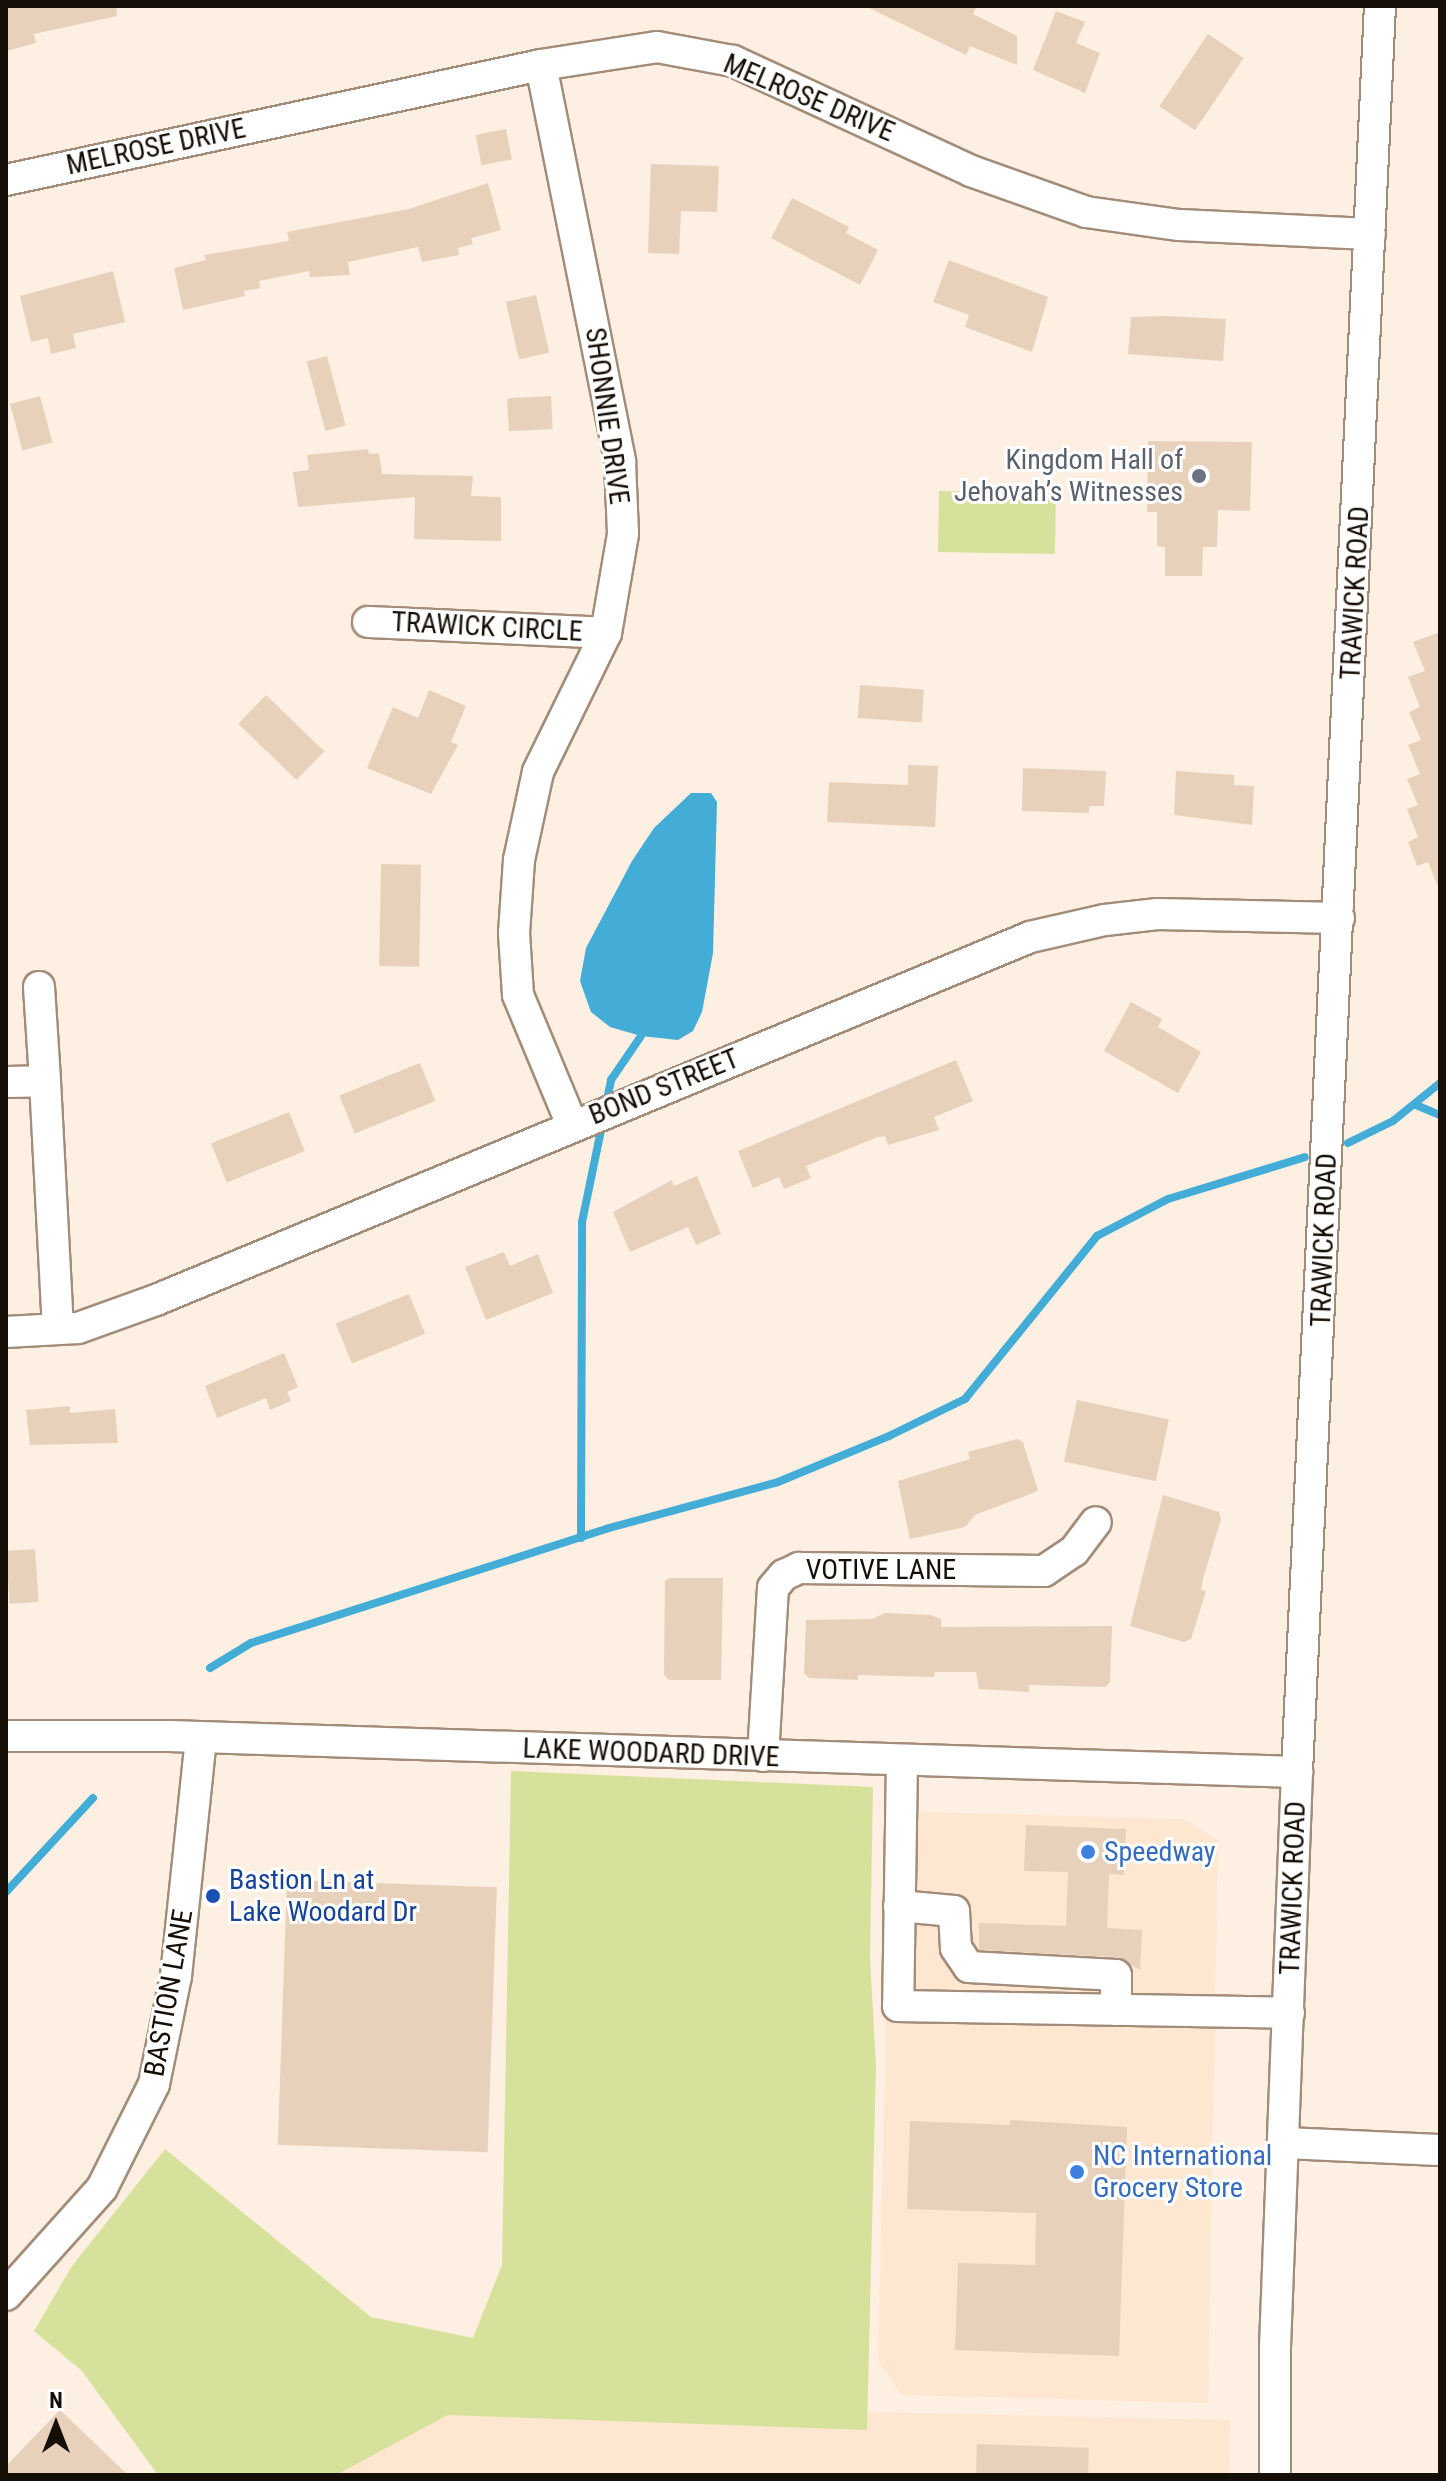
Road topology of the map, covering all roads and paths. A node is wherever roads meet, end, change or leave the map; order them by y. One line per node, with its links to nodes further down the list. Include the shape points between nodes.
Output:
1 (1380, 6): 4 (street, TRAWICK ROAD)
2 (541, 65): 3 (street, MELROSE DRIVE); 4 (street, MELROSE DRIVE, via 657,47 733,61 971,171 1086,212 1179,225); 6 (street, SHONNIE DRIVE, via 620,462 623,534)
3 (6, 180)
4 (1370, 234): 7 (street, TRAWICK ROAD)
5 (368, 622): 6 (street, TRAWICK CIRCLE)
6 (606, 633): 11 (street, SHONNIE DRIVE, via 538,772 519,860 514,933 518,995)
7 (1339, 918): 11 (street, BOND STREET, via 1158,914 1030,937); 19 (street, TRAWICK ROAD)
8 (39, 987): 9 (street)
9 (45, 1081): 10 (street); 12 (street)
10 (6, 1082)
11 (572, 1125): 12 (street, BOND STREET, via 156,1300 78,1328)
12 (58, 1329): 13 (street, BOND STREET)
13 (6, 1332)
14 (1096, 1522): 17 (street, VOTIVE LANE, via 1074,1551 1044,1571 799,1568 784,1575 773,1588)
15 (6, 1736): 16 (street, LAKE WOODARD DRIVE)
16 (201, 1739): 17 (street, LAKE WOODARD DRIVE); 27 (street, BASTION LANE, via 176,1976 154,2084 102,2188)
17 (763, 1756): 18 (street, LAKE WOODARD DRIVE)
18 (902, 1761): 19 (street, LAKE WOODARD DRIVE); 20 (street)
19 (1297, 1772): 24 (street, TRAWICK ROAD)
20 (899, 1906): 21 (street, via 954,1911 956,1948 969,1967); 22 (street, via 898,2006)
21 (998, 1972): 22 (street); 23 (street, via 1116,1975)
22 (996, 2008): 23 (street)
23 (1116, 2010): 24 (street)
24 (1289, 2013): 25 (street, TRAWICK ROAD)
25 (1284, 2143): 26 (street); 28 (street, TRAWICK ROAD)
26 (1440, 2150)
27 (6, 2295)
28 (1275, 2475)

